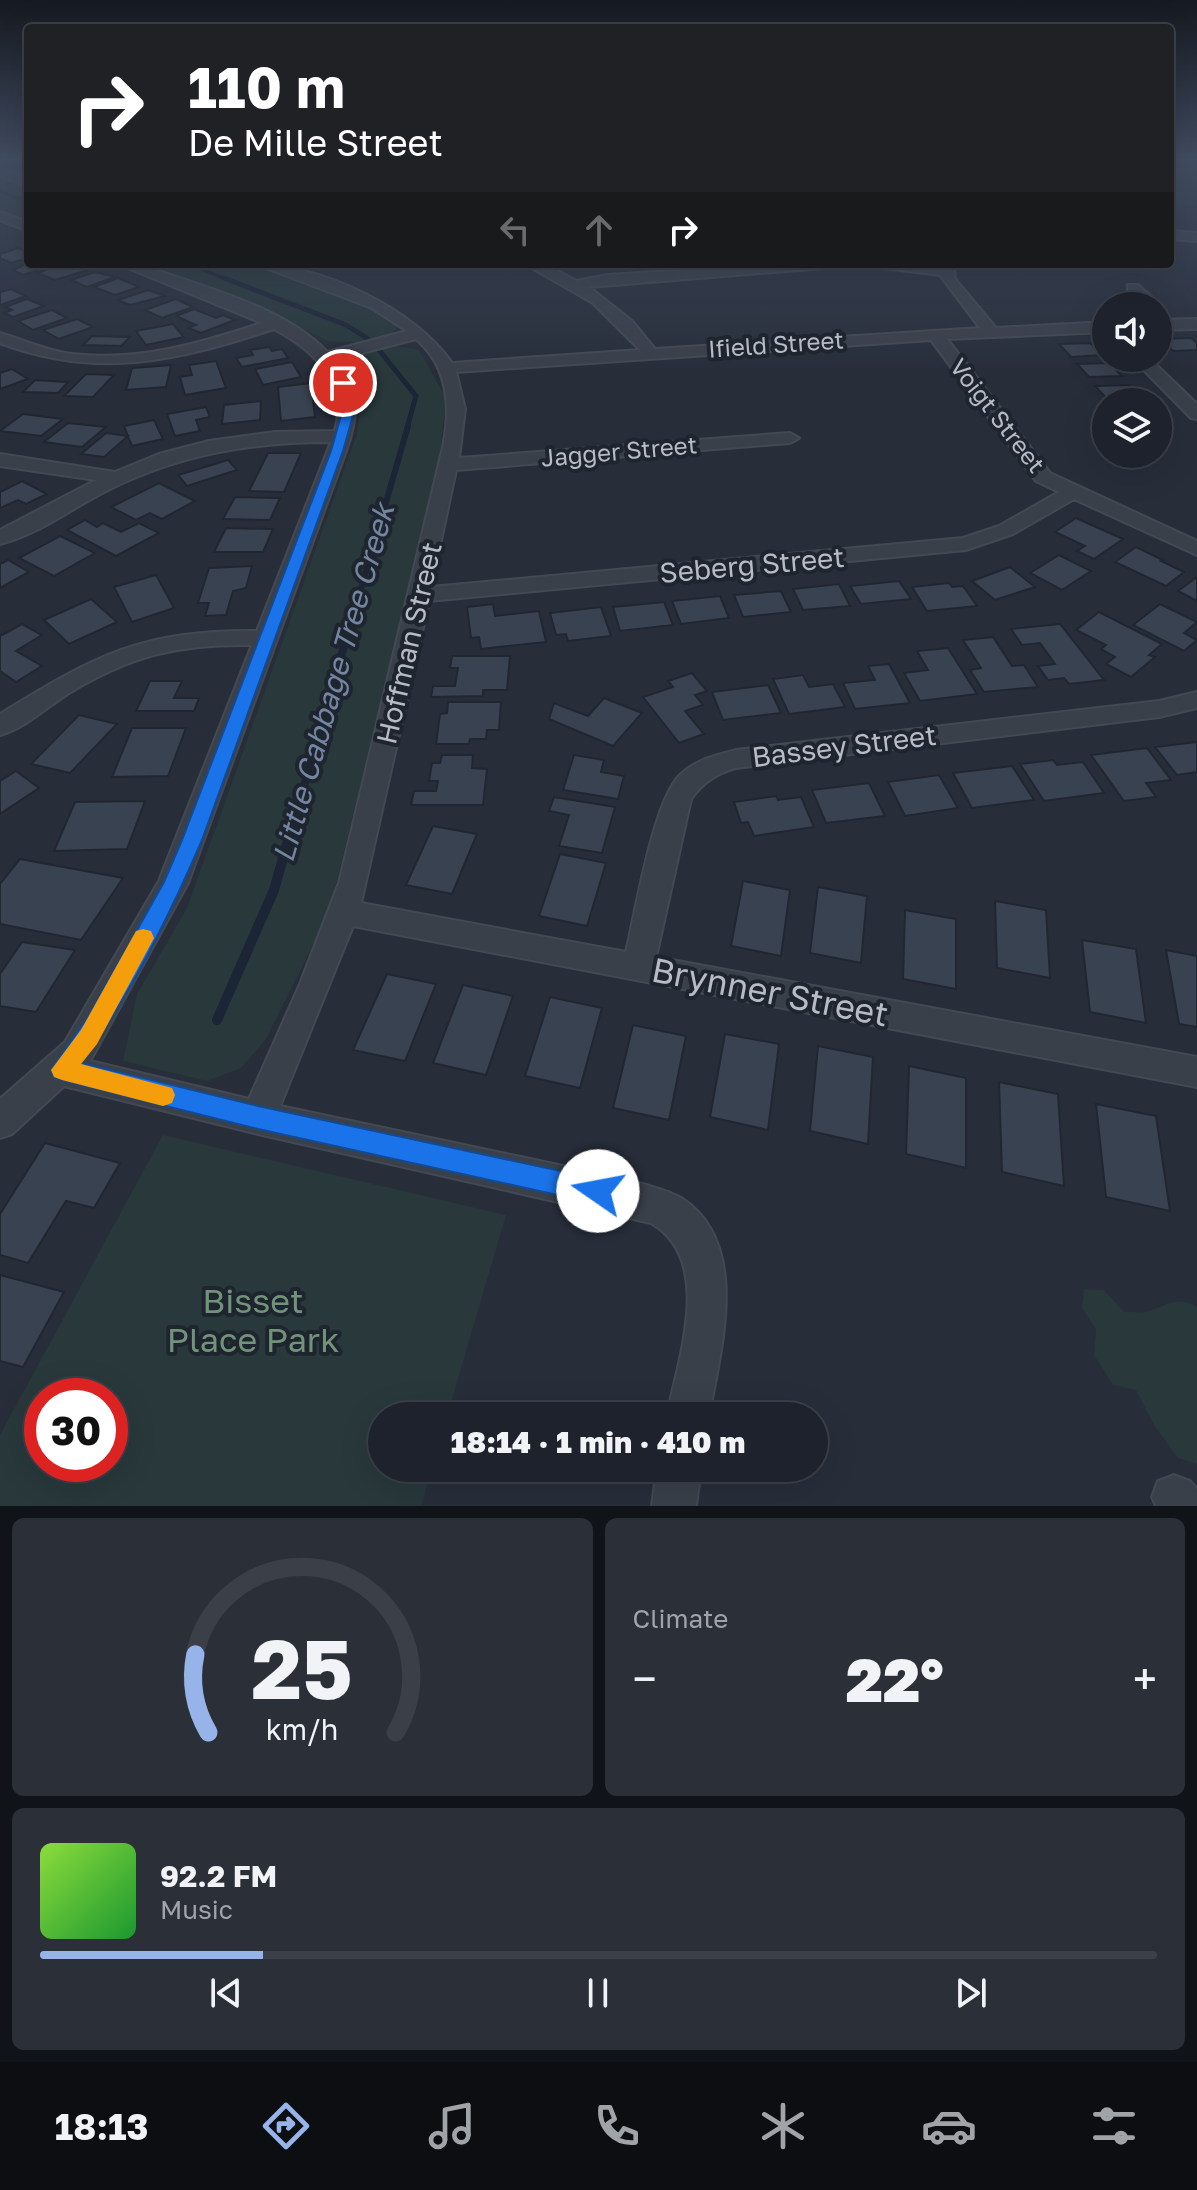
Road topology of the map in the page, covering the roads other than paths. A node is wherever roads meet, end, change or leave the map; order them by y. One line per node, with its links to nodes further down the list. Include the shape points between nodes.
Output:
1 (1174, 235): 2 (street)
2 (1197, 237)
3 (135, 268): 12 (street)
4 (273, 268): 17 (street, Hoffman Street, via 373,304)
5 (541, 268): 8 (street)
6 (788, 268): 8 (street)
7 (946, 268): 16 (street, via 951,285)
8 (577, 285): 20 (street, via 621,316)
9 (1133, 288): 10 (street)
10 (1137, 292)
11 (1172, 322): 14 (street)
12 (277, 323): 19 (street, via 182,353 115,362 51,358); 21 (street)
13 (1197, 324): 14 (street)
14 (1175, 325)
15 (1092, 328): 16 (street, Ifield Street)
16 (991, 332): 18 (street, Ifield Street)
17 (419, 333): 21 (street); 22 (street, Hoffman Street)
18 (935, 334): 20 (street, Ifield Street); 30 (street, Voigt Street, via 1037,471)
19 (0, 338)
20 (651, 354): 22 (street, Ifield Street)
21 (328, 357): 25 (street, via 347,397)
22 (446, 368): 28 (street, Hoffman Street, via 457,402)
23 (1154, 372): 24 (street)
24 (1197, 414)
25 (342, 436): 29 (street, via 209,446); 34 (street)
26 (790, 438): 28 (street, Jagger Street)
27 (0, 460): 29 (street)
28 (448, 465): 33 (street, Hoffman Street)
29 (118, 478): 31 (street)
30 (1071, 493): 32 (street, Voigt Street); 33 (street, Seberg Street, via 1006,530 966,544)
31 (0, 538)
32 (1197, 549)
33 (420, 595): 37 (street, Hoffman Street)
34 (267, 638): 36 (street, via 193,639 134,651 100,665); 39 (street, via 173,883 89,1037)
35 (1197, 700): 38 (street, Bassey Street, via 1159,709 767,755 712,767 690,781 677,799)
36 (0, 726)
37 (344, 912): 38 (street, Brynner Street); 41 (street, Hoffman Street)
38 (638, 967): 40 (street, Brynner Street)
39 (62, 1070): 41 (street); 42 (street)
40 (1197, 1072)
41 (258, 1118): 43 (street, via 667,1210 691,1234 704,1269 704,1318)
42 (0, 1122)
43 (690, 1402)
44 (677, 1482): 45 (street)
45 (674, 1506)

